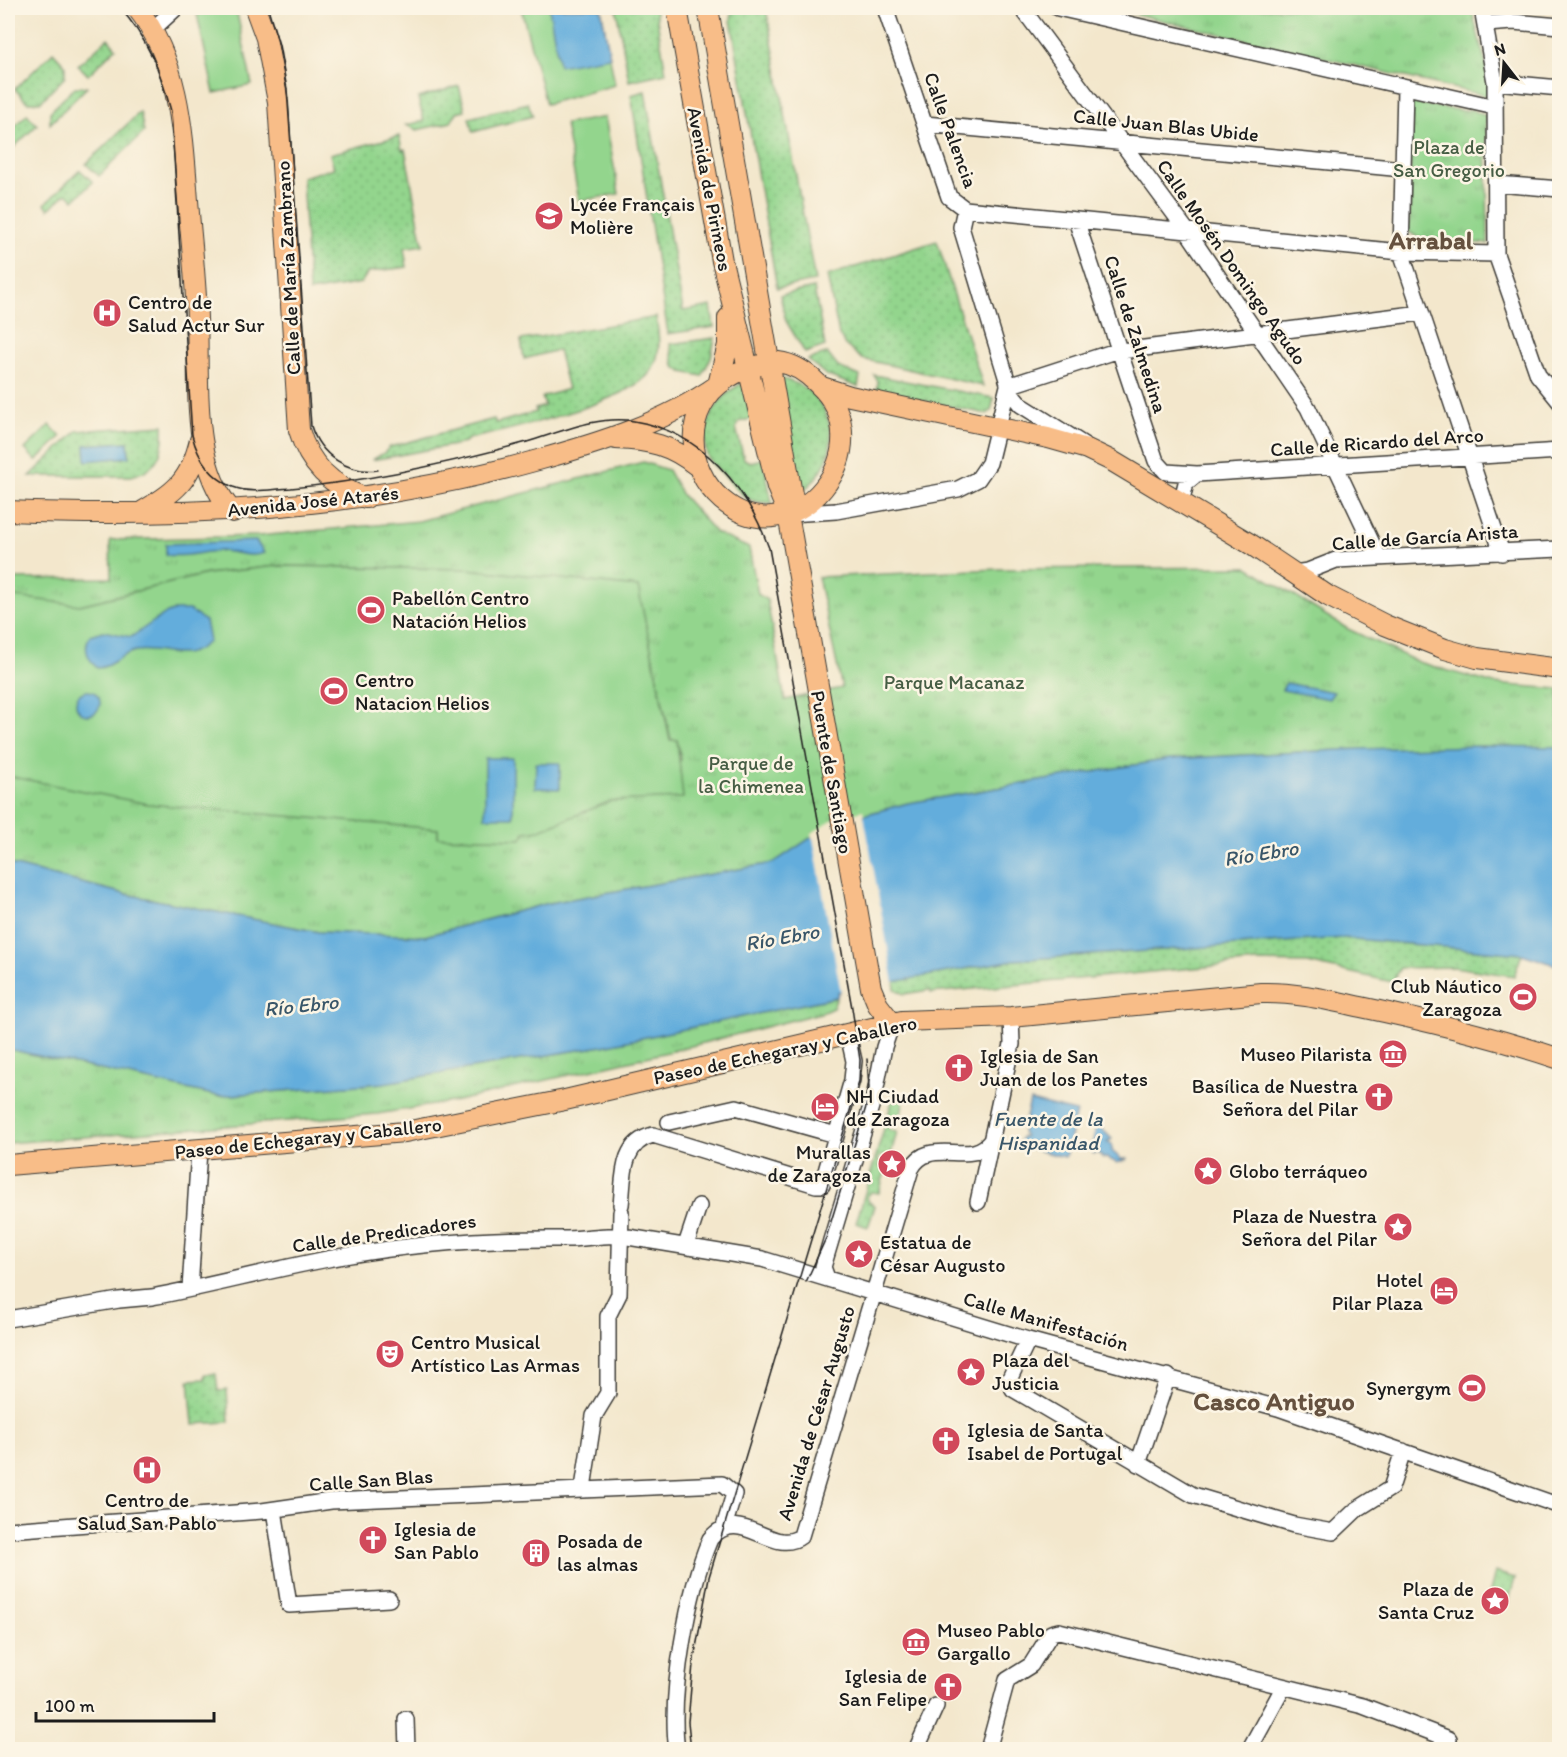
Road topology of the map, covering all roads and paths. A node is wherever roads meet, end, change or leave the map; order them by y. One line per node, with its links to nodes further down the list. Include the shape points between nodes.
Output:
1 (137, 8): 15 (main road)
2 (176, 8): 15 (street)
3 (255, 8): 52 (main road, Calle de María Zambrano, via 266,38 278,102 299,430 319,470)
4 (677, 8): 31 (main road, Avenida de Pirineos)
5 (708, 8): 16 (main road, Avenida de Pirineos)
6 (719, 8): 16 (street)
7 (885, 8): 12 (street, Calle Palencia)
8 (898, 8): 12 (street)
9 (1022, 8): 22 (street, Calle Mosén Domingo Agudo)
10 (1059, 8): 18 (street)
11 (1482, 8): 13 (street)
12 (892, 22): 21 (street, Calle Palencia)
13 (1486, 24): 14 (street); 17 (street)
14 (1560, 26)
15 (152, 30): 42 (main road, via 173,81 184,152)
16 (712, 31): 35 (main road, Avenida de Pirineos)
17 (1495, 82): 19 (street); 20 (street)
18 (1405, 88): 20 (street); 23 (street)
19 (1560, 88)
20 (1495, 107): 24 (street)
21 (925, 124): 22 (street, Calle Juan Blas Ubide); 26 (street, Calle Palencia, via 949,197)
22 (1121, 142): 23 (street, Calle Juan Blas Ubide); 28 (street, Calle Mosén Domingo Agudo)
23 (1403, 169): 29 (street)
24 (1497, 184): 25 (street); 30 (street)
25 (1560, 189)
26 (965, 209): 27 (street); 38 (street, Calle Palencia, via 961,227)
27 (1076, 220): 28 (street); 34 (street, Calle de Zalmedina)
28 (1187, 231): 29 (street); 33 (street, Calle Mosén Domingo Agudo)
29 (1401, 252): 30 (street); 32 (street)
30 (1496, 255): 40 (street, via 1538,375)
31 (722, 261): 36 (main road, Avenida de Pirineos); 37 (main road, via 728,345)
32 (1421, 313): 33 (street); 46 (street)
33 (1260, 334): 34 (street); 47 (street, Calle Mosén Domingo Agudo, via 1308,408)
34 (1119, 351): 38 (street); 49 (street, Calle de Zalmedina)
35 (769, 363): 36 (main road); 39 (main road, via 787,363); 57 (main road, Avenida de Pirineos, via 792,494)
36 (748, 369): 37 (main road); 57 (main road, Avenida de Pirineos, via 777,487)
37 (718, 386): 43 (main road, Avenida José Atarés, via 691,403); 48 (main road, via 700,409 695,423 693,445)
38 (1008, 386): 41 (street, Calle Palencia); 45 (street, Calle Palencia, via 1017,401)
39 (822, 387): 41 (main road); 57 (main road, via 833,403 842,429 838,467 812,501)
40 (1560, 402)
41 (998, 428): 45 (main road); 57 (street, Calle Palencia, via 986,469 966,486 836,511)
42 (202, 434): 55 (main road, via 215,487); 56 (main road, via 185,480)
43 (612, 438): 48 (main road, Avenida José Atarés, via 665,444); 52 (main road, Avenida José Atarés, via 460,480)
44 (1560, 451): 46 (street, Calle de Ricardo del Arco)
45 (1093, 452): 50 (main road)
46 (1468, 457): 47 (street, Calle de Ricardo del Arco); 59 (street)
47 (1336, 465): 51 (street, Calle de Ricardo del Arco); 60 (street, Calle Mosén Domingo Agudo)
48 (697, 466): 57 (main road, via 713,492 737,509 764,516)
49 (1161, 466): 50 (street); 51 (street, Calle de Ricardo del Arco)
50 (1127, 470): 53 (main road)
51 (1197, 474): 53 (street, via 1186,483)
52 (366, 498): 55 (main road, Avenida José Atarés)
53 (1181, 503): 61 (main road)
54 (8, 511): 56 (main road, Avenida José Atarés)
55 (232, 512): 56 (main road, Avenida José Atarés)
56 (138, 514)
57 (788, 514): 64 (main road, Puente de Santiago, via 871,988)
58 (1560, 549): 59 (street, Calle de García Arista)
59 (1502, 553): 60 (street, Calle de García Arista)
60 (1379, 558): 61 (street, Calle de García Arista, via 1336,560)
61 (1294, 573): 62 (main road, via 1351,609 1445,649 1508,664)
62 (1560, 669)
63 (1011, 1017): 64 (main road, Paseo de Echegaray y Caballero); 66 (main road, Paseo de Echegaray y Caballero, via 1277,993 1392,1014); 69 (street, via 1012,1044)
64 (892, 1023): 65 (main road, Paseo de Echegaray y Caballero); 77 (street, Avenida de César Augusto, via 876,1093 823,1267)
65 (848, 1034): 68 (street, via 854,1071); 70 (main road, Paseo de Echegaray y Caballero, via 447,1125 354,1138)
66 (1560, 1059)
67 (669, 1122): 68 (street, via 736,1107)
68 (836, 1135): 74 (street, via 815,1185 648,1136 625,1158)
69 (992, 1139): 72 (street); 79 (street, via 980,1150 936,1151 914,1162)
70 (199, 1150): 71 (main road, Paseo de Echegaray y Caballero); 78 (street)
71 (8, 1165)
72 (978, 1202)
73 (699, 1206): 75 (street)
74 (622, 1236): 75 (street, Calle de Predicadores); 78 (street, Calle de Predicadores, via 424,1244 344,1256); 85 (street, via 619,1294 608,1316 608,1393 594,1416)
75 (686, 1245): 76 (street, Calle de Predicadores, via 762,1259)
76 (802, 1272): 77 (street, Calle Manifestación)
77 (826, 1278): 79 (street, Calle Manifestación)
78 (190, 1289): 80 (street, Calle de Predicadores)
79 (873, 1292): 81 (street, Calle Manifestación); 88 (street, Avenida de César Augusto, via 801,1536 786,1542 738,1526)
80 (8, 1319)
81 (1028, 1340): 82 (street, Calle Manifestación); 84 (street, via 1010,1380 1013,1389)
82 (1168, 1376): 83 (street, Calle Manifestación, via 1278,1408); 84 (street)
83 (1403, 1452): 84 (street, via 1391,1488 1328,1533 1193,1495); 86 (street, Calle Manifestación)
84 (1138, 1464)
85 (584, 1488): 87 (street, Calle San Blas, via 331,1501); 88 (street, Calle San Blas, via 722,1484 734,1494)
86 (1560, 1506)
87 (274, 1509): 89 (street, Calle San Blas); 90 (street, via 289,1605)
88 (724, 1527): 96 (street, via 710,1539 690,1604 681,1652 675,1723)
89 (8, 1530)
90 (388, 1599)
91 (1283, 1688): 94 (street, via 1363,1706); 98 (street, via 1059,1631 1051,1633 1031,1665 1007,1680); 99 (street)
92 (936, 1706): 97 (street)
93 (406, 1719): 95 (street)
94 (1449, 1739)
95 (407, 1749)
96 (677, 1749)
97 (916, 1749)
98 (988, 1749)
99 (1249, 1749)

